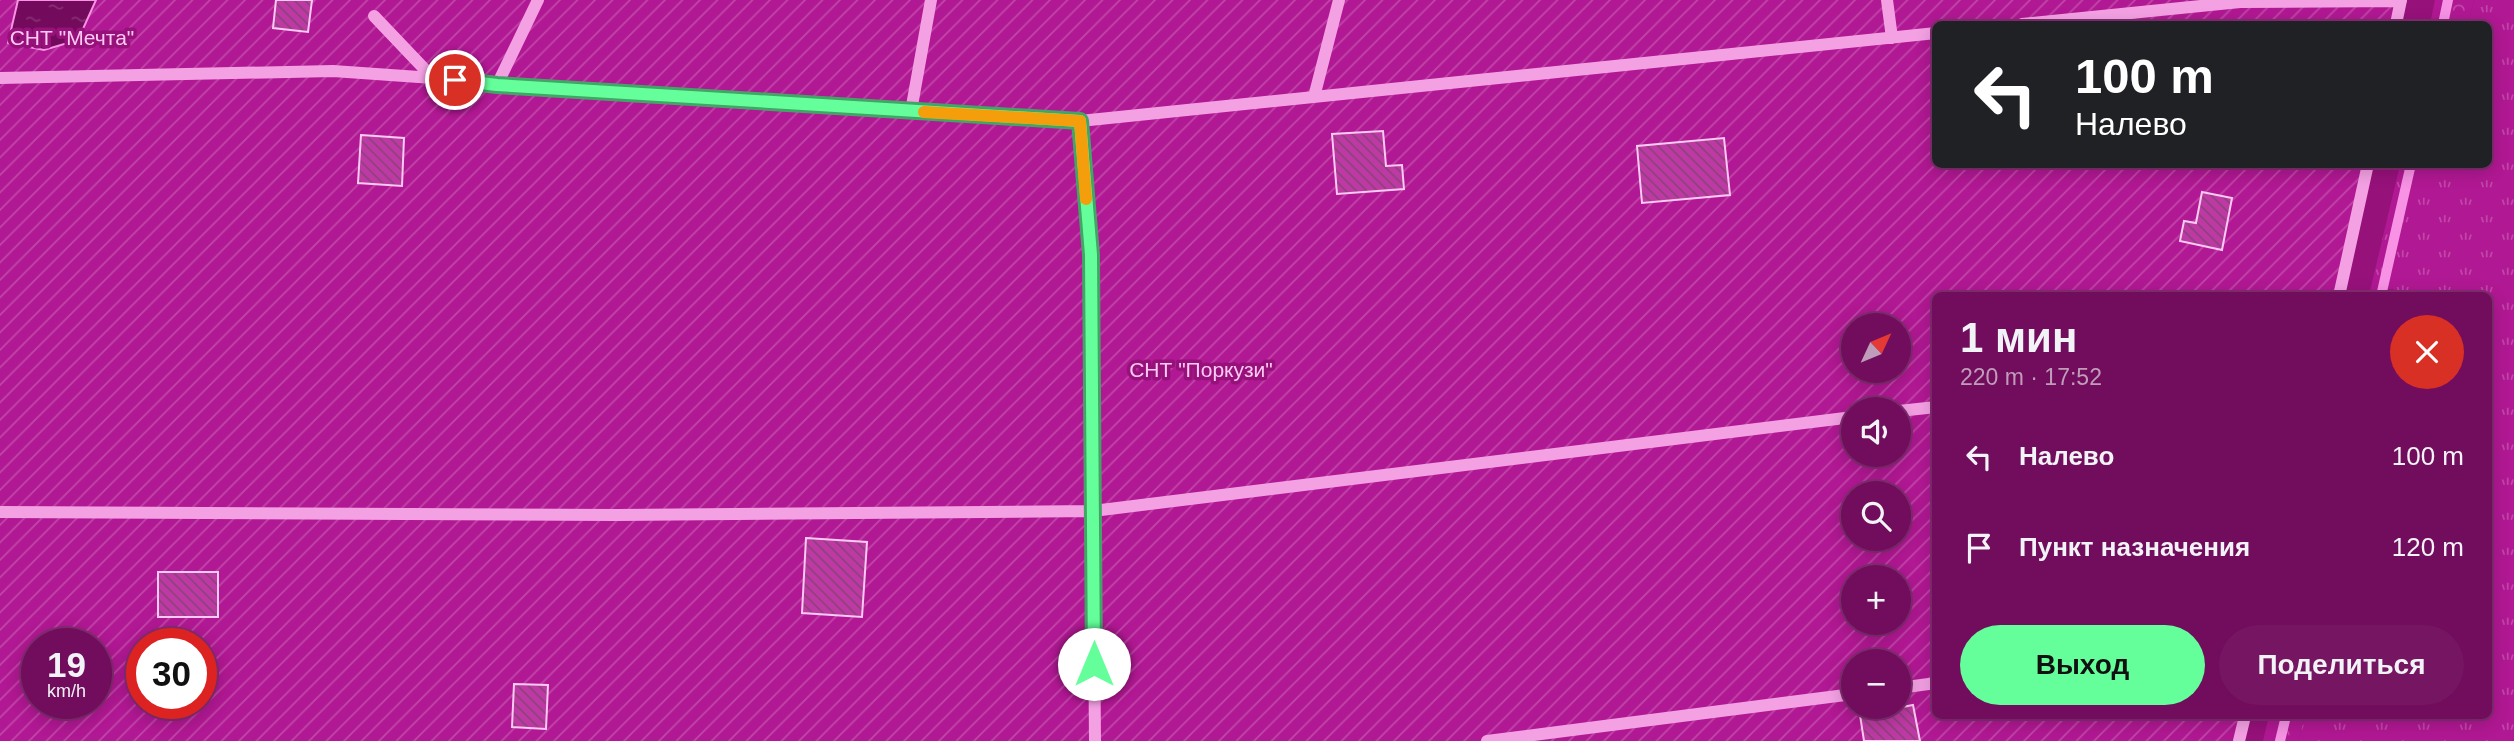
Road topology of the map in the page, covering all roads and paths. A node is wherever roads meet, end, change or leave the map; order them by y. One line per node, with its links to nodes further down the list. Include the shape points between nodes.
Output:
1 (537, 0): 14 (street)
2 (931, 0): 16 (street)
3 (1339, 0): 15 (street)
4 (1887, 0): 11 (street)
5 (2240, 1): 6 (street); 8 (street)
6 (2401, 1): 9 (street)
7 (374, 16): 13 (street)
8 (2050, 21)
9 (2397, 21)
10 (1932, 33): 11 (street)
11 (1892, 38): 15 (street)
12 (0, 78): 13 (street, via 333,71)
13 (433, 78): 14 (street)
14 (497, 85): 16 (street)
15 (1314, 97): 17 (street)
16 (911, 111): 17 (street)
17 (1080, 121): 23 (street, via 1091,255)
18 (2367, 168): 19 (street)
19 (2340, 292)
20 (1932, 407): 21 (street)
21 (1911, 410)
22 (1841, 418): 23 (street)
23 (1093, 511): 24 (street, via 631,515); 29 (street)
24 (0, 512)
25 (1932, 684): 26 (street)
26 (1911, 686)
27 (1841, 696): 30 (street)
28 (2244, 719): 31 (street)
29 (1095, 741)
30 (1487, 741)
31 (2239, 741)

